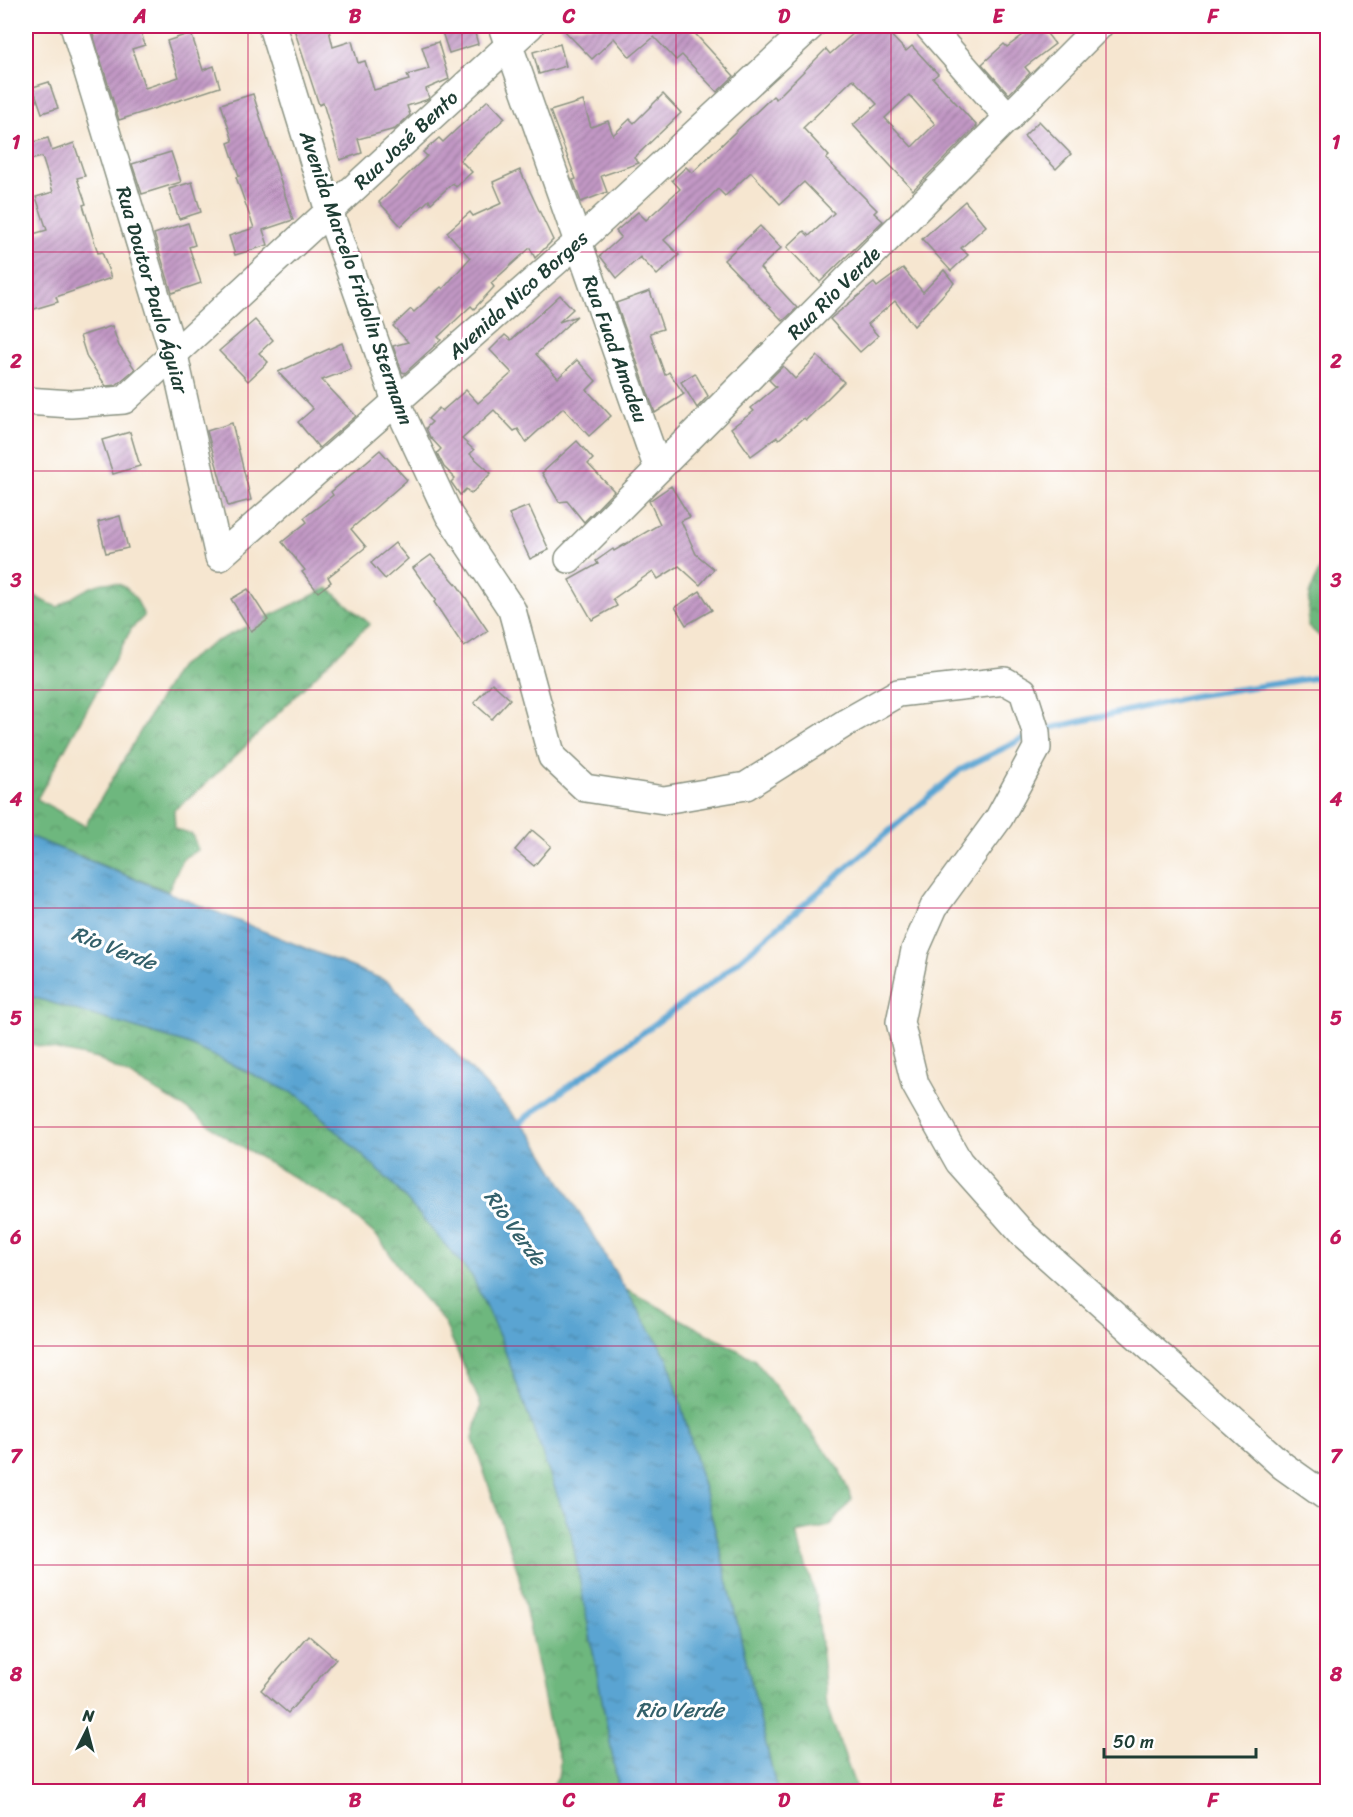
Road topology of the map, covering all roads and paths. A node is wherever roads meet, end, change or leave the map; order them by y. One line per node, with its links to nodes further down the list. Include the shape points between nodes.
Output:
1 (74, 26): 11 (street, Rua Doutor Paulo Águiar)
2 (272, 26): 9 (street, Avenida Marcelo Fridolin Stermann)
3 (530, 26): 7 (street, Rua José Bento)
4 (811, 26): 10 (street, Avenida Nico Borges)
5 (928, 26): 8 (street)
6 (1099, 26): 8 (street, Rua Rio Verde)
7 (505, 36): 9 (street, Rua José Bento); 10 (street, Rua Fuad Amadeu)
8 (1009, 118): 14 (street, Rua Rio Verde)
9 (329, 211): 11 (street, Rua José Bento); 13 (street, Avenida Marcelo Fridolin Stermann)
10 (577, 243): 13 (street, Avenida Nico Borges); 14 (street, Rua Fuad Amadeu)
11 (174, 355): 12 (street, Rua José Bento, via 124,400 70,404); 15 (street, Rua Doutor Paulo Águiar)
12 (26, 401)
13 (397, 404): 15 (street, Avenida Nico Borges); 17 (street, Avenida Marcelo Fridolin Stermann, via 448,515 512,610 552,757 585,788 664,800 746,786 898,693 1005,681 1023,691 1038,748 999,818 934,907 915,950 900,1022 915,1084 959,1162 1023,1234 1283,1466)
14 (658, 469): 16 (street, Rua Rio Verde)
15 (219, 557)
16 (569, 559)
17 (1328, 1498)

